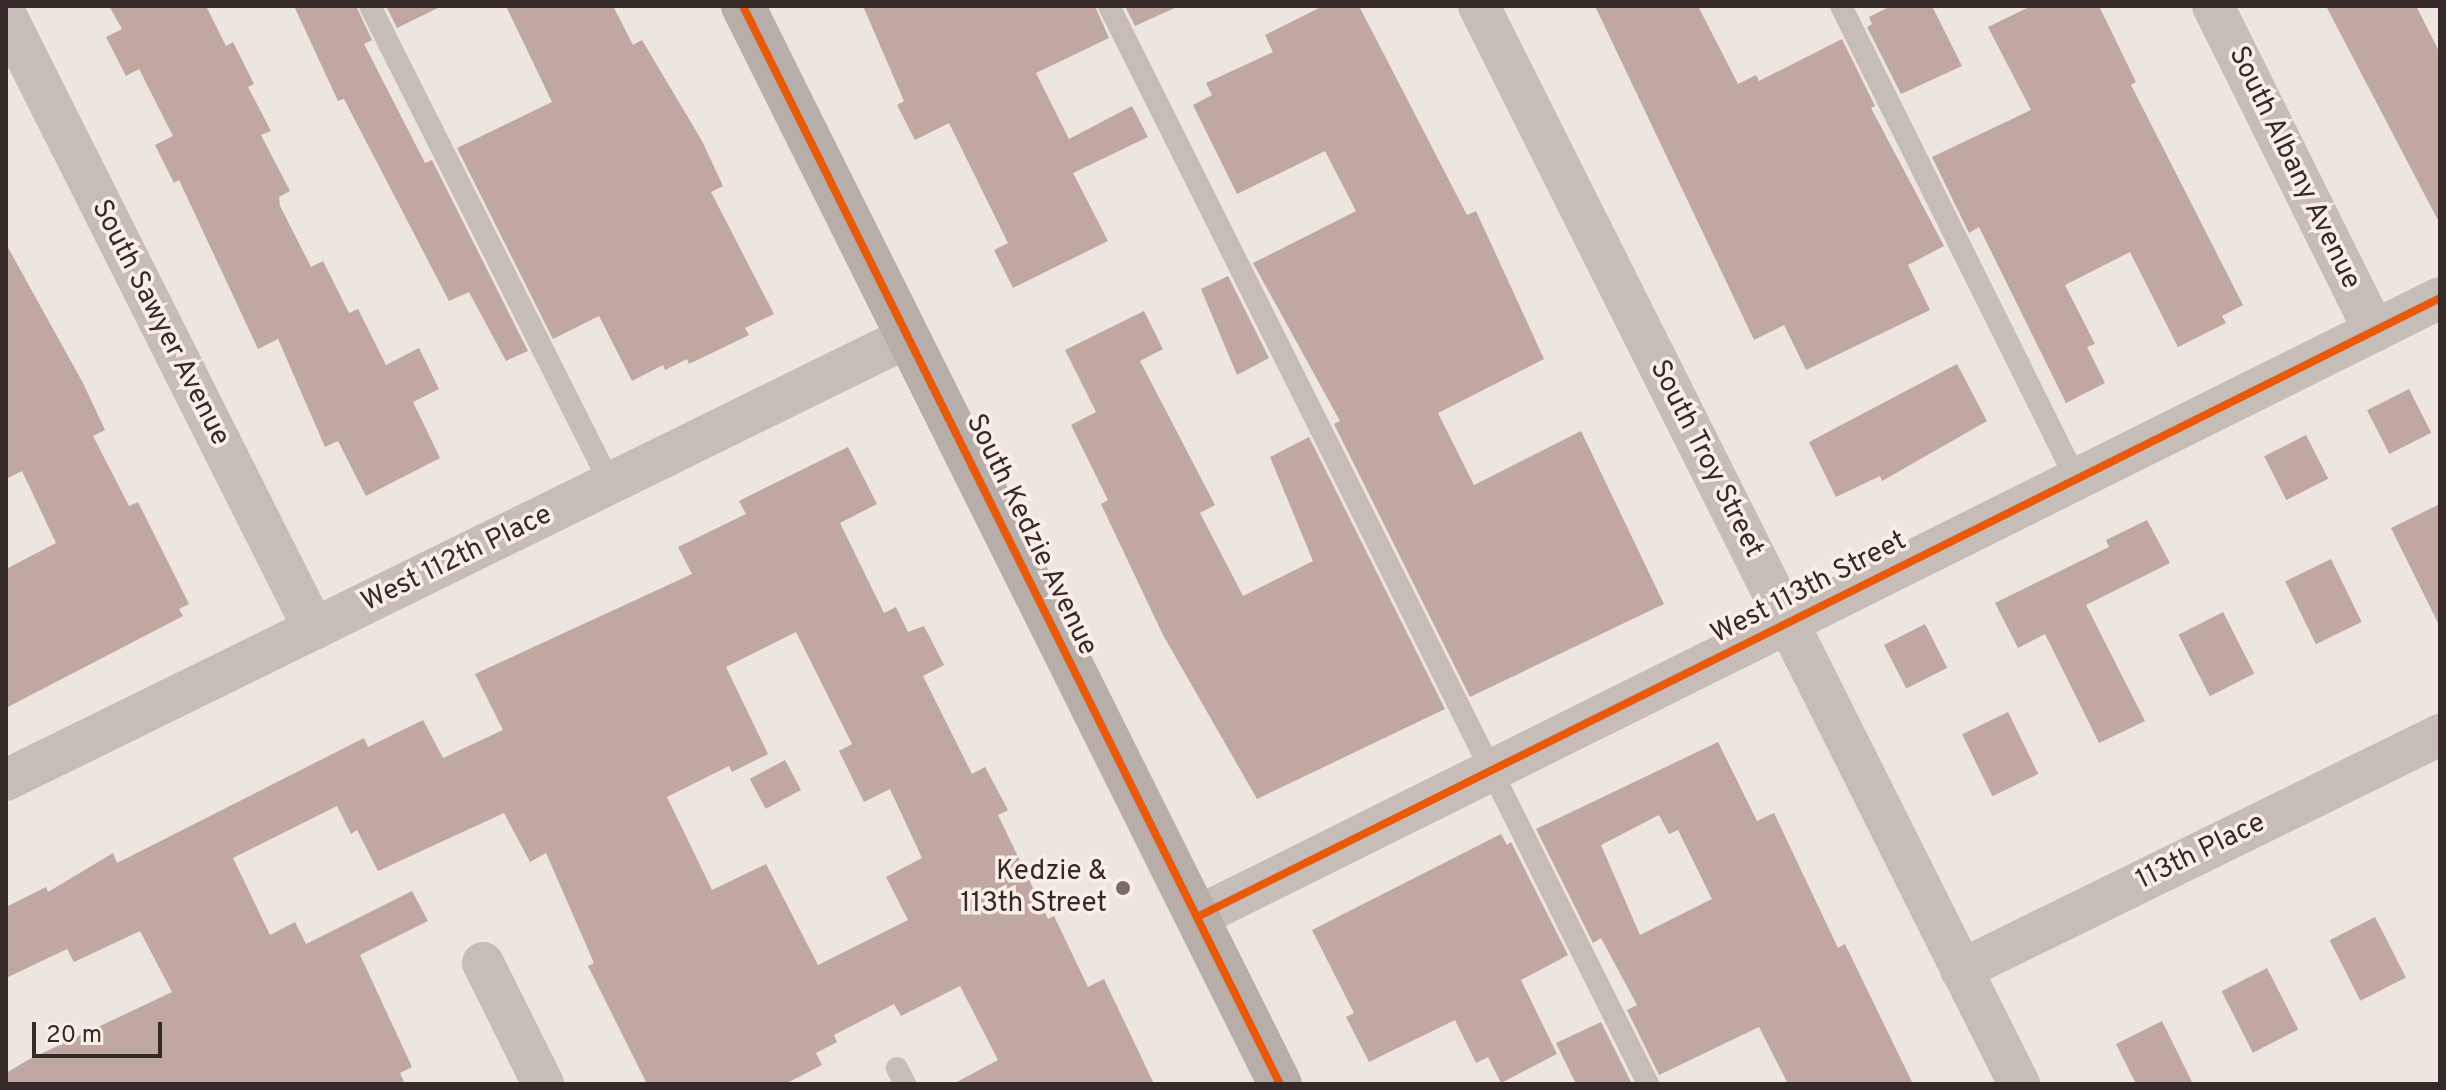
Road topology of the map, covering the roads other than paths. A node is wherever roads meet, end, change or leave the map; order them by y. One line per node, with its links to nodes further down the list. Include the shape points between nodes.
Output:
1 (370, 6): 12 (lane)
2 (743, 6): 10 (main road, South Kedzie Avenue)
3 (1109, 6): 16 (lane)
4 (1479, 6): 13 (street, South Troy Street)
5 (1841, 6): 11 (lane)
6 (2213, 6): 9 (street, South Albany Avenue)
7 (6, 16): 14 (street, South Sawyer Avenue)
8 (2440, 298): 9 (street, West 113th Street)
9 (2374, 331): 11 (street, West 113th Street)
10 (908, 337): 12 (street, West 112th Place); 18 (main road, South Kedzie Avenue)
11 (2076, 479): 13 (street, West 113th Street)
12 (610, 483): 14 (street, West 112th Place)
13 (1788, 622): 16 (street, West 113th Street); 20 (street, South Troy Street)
14 (314, 629): 17 (street, West 112th Place)
15 (2440, 735): 20 (street, 113th Place)
16 (1490, 771): 18 (street, West 113th Street); 23 (lane)
17 (8, 774)
18 (1197, 917): 22 (main road, South Kedzie Avenue)
19 (483, 963): 21 (street)
20 (1961, 970): 24 (street, South Troy Street)
21 (543, 1084)
22 (1280, 1084)
23 (1648, 1084)
24 (2019, 1084)

